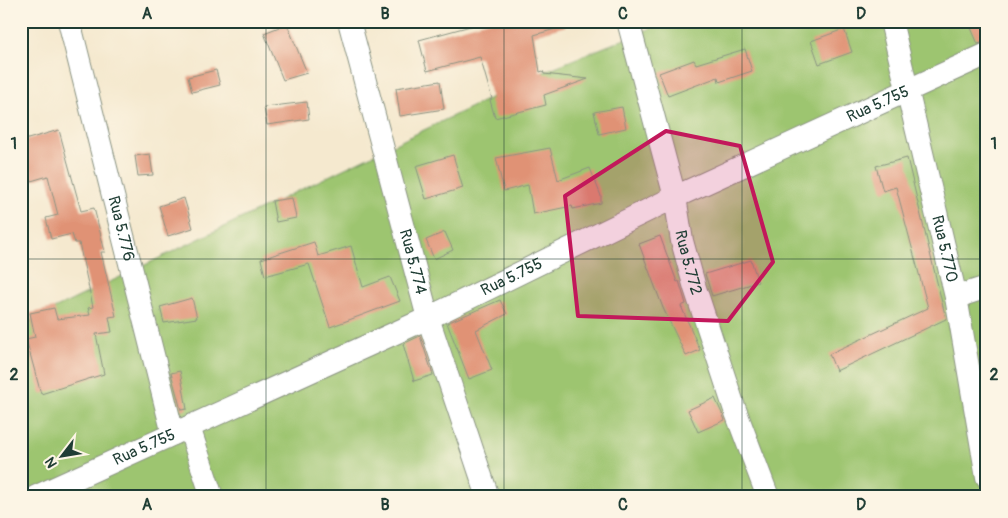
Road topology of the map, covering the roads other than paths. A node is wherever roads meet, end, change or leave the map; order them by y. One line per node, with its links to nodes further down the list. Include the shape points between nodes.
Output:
1 (69, 21): 11 (street, Rua 5.776)
2 (349, 21): 10 (street, Rua 5.774)
3 (628, 21): 7 (street, Rua 5.772)
4 (891, 21): 6 (street, Rua 5.770)
5 (987, 54): 6 (street, Rua 5.755)
6 (906, 89): 7 (street, Rua 5.755); 9 (street, Rua 5.770)
7 (675, 197): 10 (street, Rua 5.755); 16 (street, Rua 5.772, via 682,241 695,288)
8 (987, 287): 9 (street)
9 (956, 297): 12 (street, Rua 5.770)
10 (428, 318): 11 (street, Rua 5.755); 15 (street, Rua 5.774)
11 (181, 431): 13 (street, Rua 5.755); 14 (street, Rua 5.776)
12 (987, 477)
13 (35, 497)
14 (212, 497)
15 (488, 497)
16 (768, 497)

